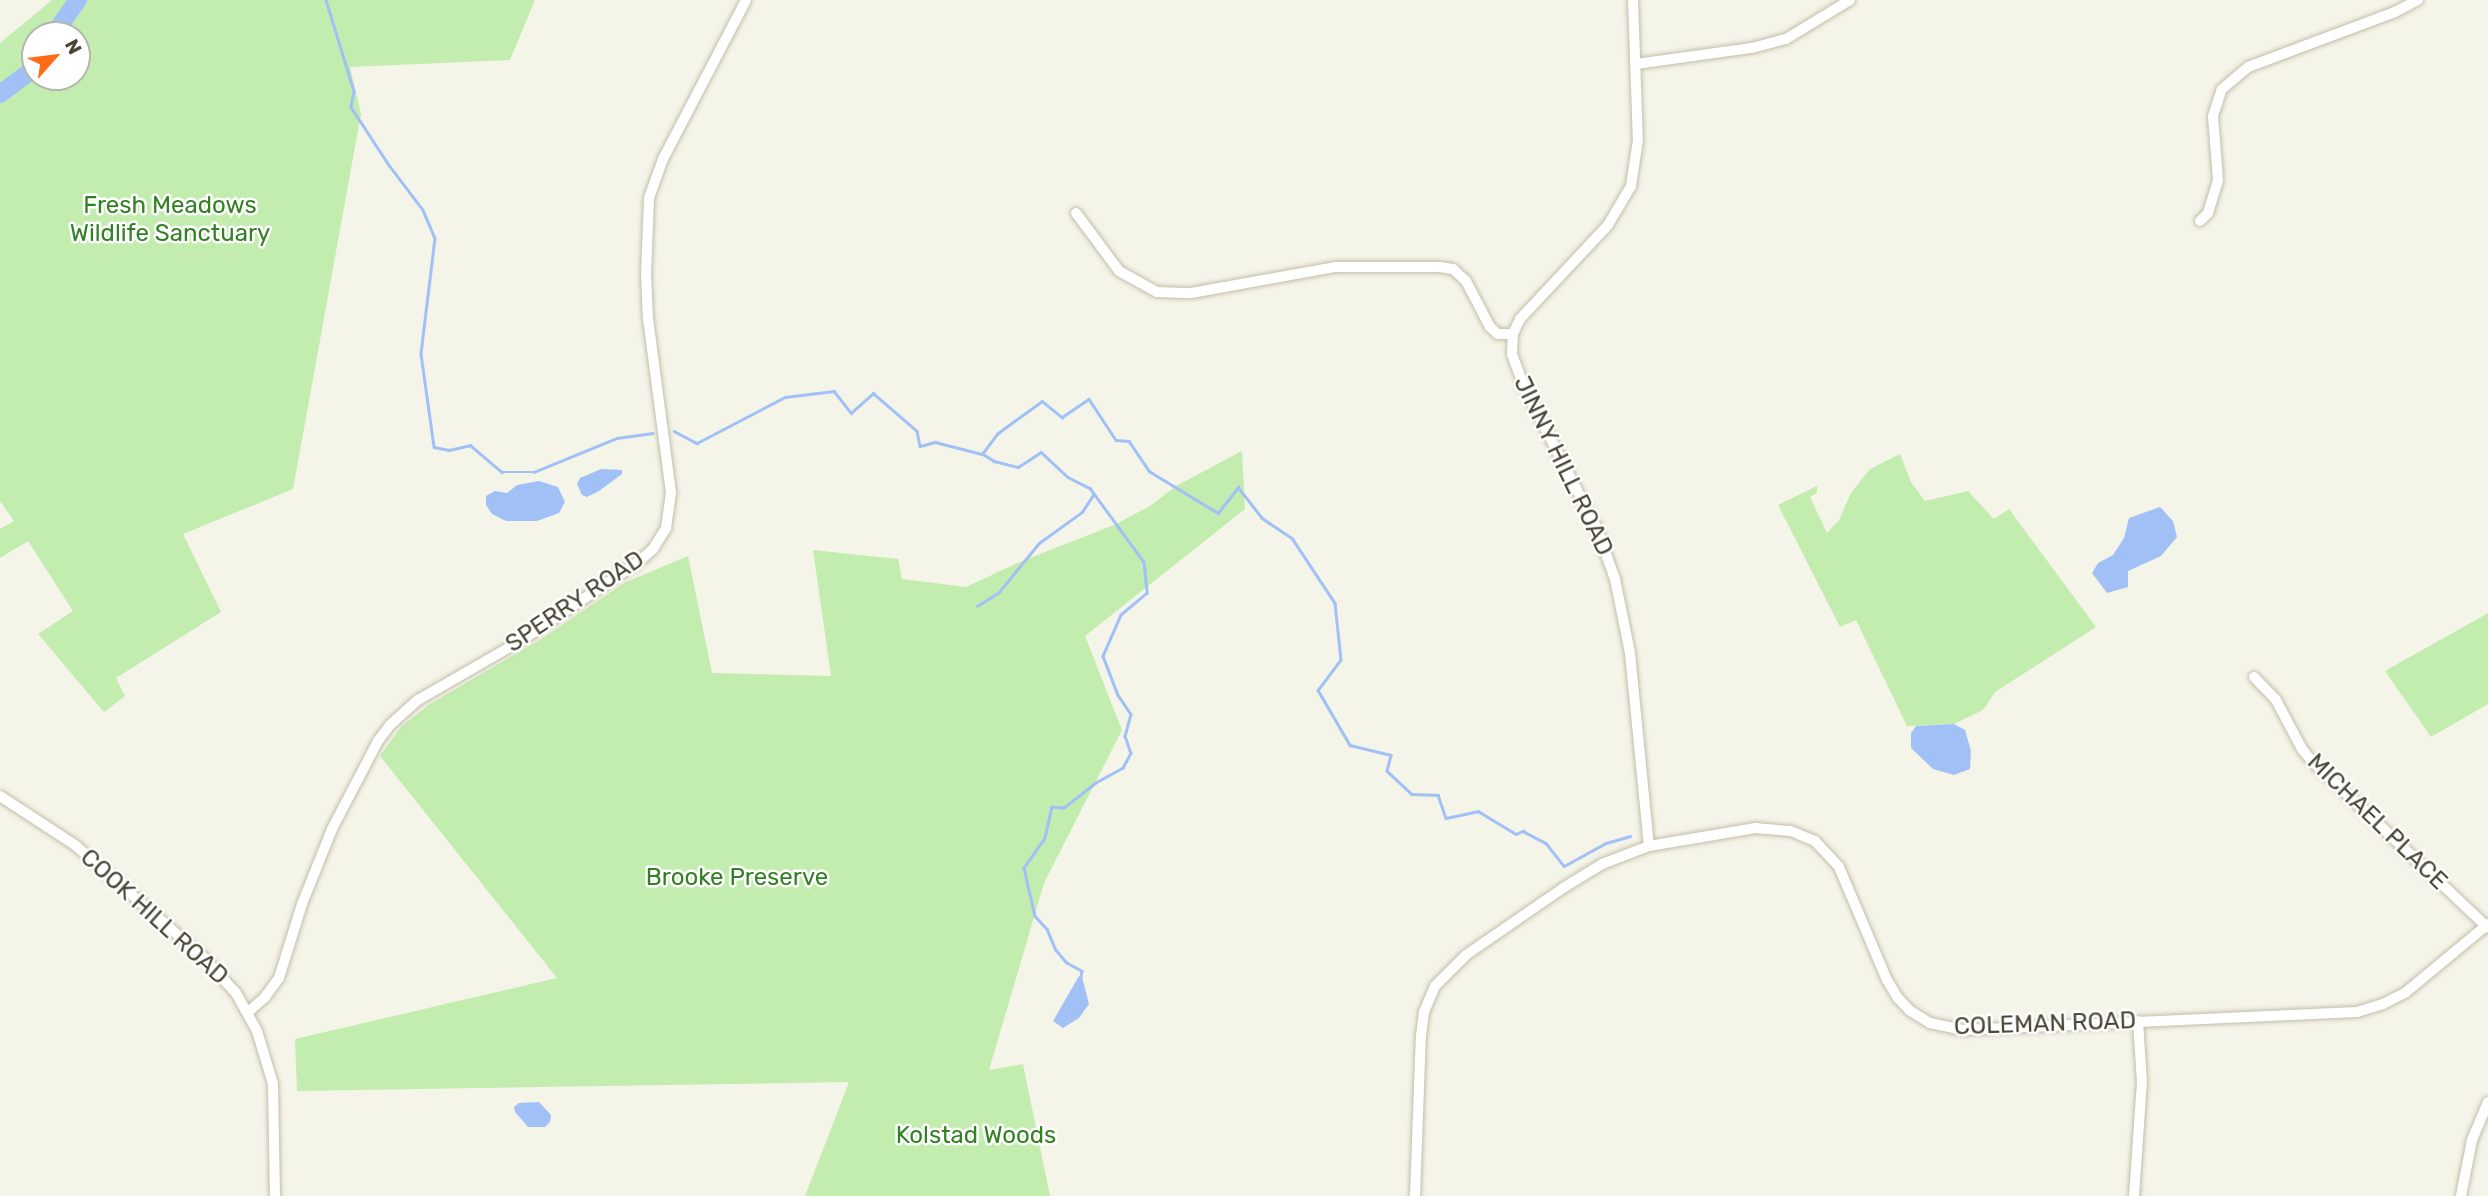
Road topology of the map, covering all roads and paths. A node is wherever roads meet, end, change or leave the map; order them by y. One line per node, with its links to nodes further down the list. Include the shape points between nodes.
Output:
1 (746, 0): 13 (street, SPERRY ROAD, via 663,159 649,198 648,319 671,493 666,528 637,563 522,640 418,700 390,725 332,829 279,978)
2 (1633, 0): 5 (street)
3 (1850, 0): 5 (street, via 1786,39)
4 (2418, 0): 7 (street, via 2248,67 2222,89 2213,116 2218,180 2208,214)
5 (1636, 64): 8 (street, via 1637,158 1626,198 1608,225 1530,305)
6 (1076, 213): 8 (street, via 1119,271 1157,292 1191,293 1335,267 1439,267 1453,270 1466,281 1497,334)
7 (2200, 221)
8 (1513, 334): 11 (street, JINNY HILL ROAD, via 1517,372 1597,529 1615,579 1631,664)
9 (2254, 677): 12 (street, MICHAEL PLACE, via 2276,700 2310,759)
10 (0, 796): 13 (street, COOK HILL ROAD, via 75,845 145,905 219,973)
11 (1649, 846): 14 (street, COLEMAN ROAD, via 1755,828 1791,831 1815,841 1839,867 1891,987 1909,1010 1930,1023 1992,1030); 17 (street, COLEMAN ROAD, via 1602,864 1563,888 1466,955 1435,986 1424,1012 1421,1036)
12 (2487, 926): 14 (street, COLEMAN ROAD, via 2412,987 2369,1010)
13 (248, 1012): 16 (street, COOK HILL ROAD, via 273,1084)
14 (2138, 1021): 18 (street, via 2142,1083)
15 (2488, 1102): 19 (street, via 2472,1140)
16 (275, 1196)
17 (1415, 1196)
18 (2134, 1196)
19 (2461, 1196)

